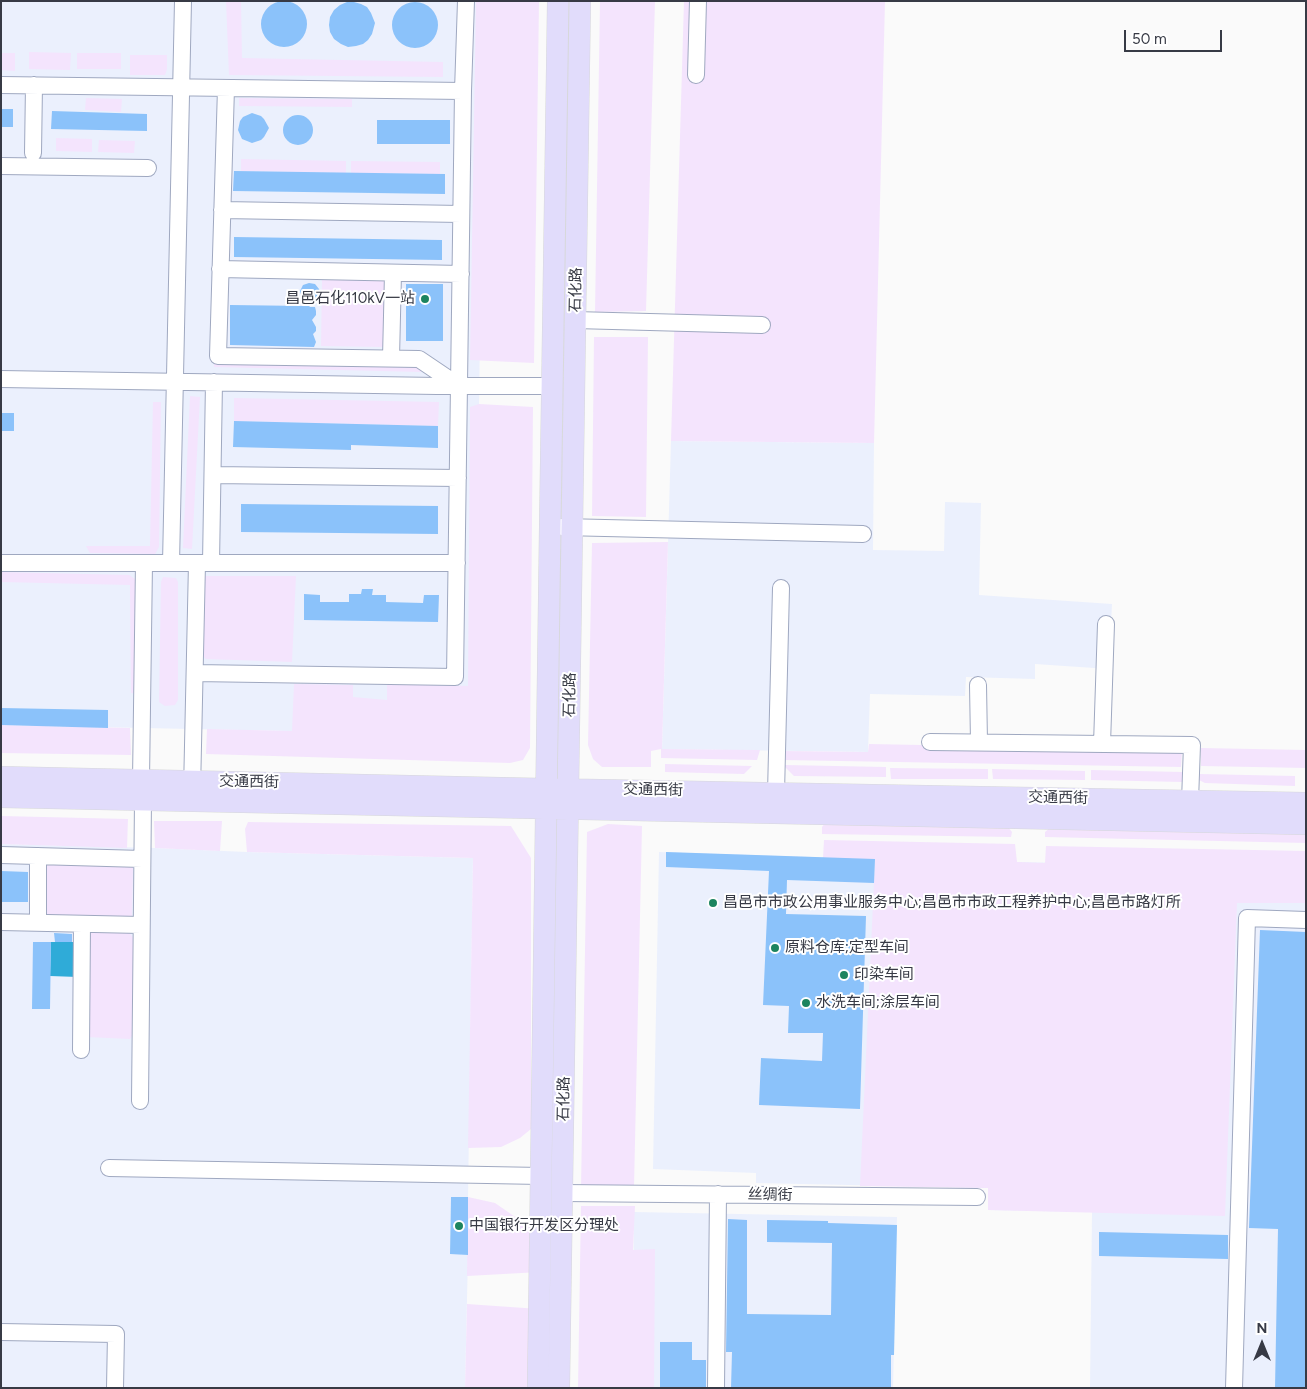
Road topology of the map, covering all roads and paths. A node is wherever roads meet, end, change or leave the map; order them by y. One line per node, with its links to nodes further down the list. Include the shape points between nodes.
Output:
1 (183, 1): 9 (street)
2 (466, 1): 11 (street)
3 (558, 1): 27 (main road, 石化路)
4 (580, 1): 20 (main road, 石化路)
5 (698, 1): 6 (street)
6 (696, 75)
7 (1, 85): 8 (street)
8 (34, 85): 9 (street); 12 (street)
9 (181, 88): 10 (street); 24 (street)
10 (226, 88): 11 (street); 15 (street)
11 (463, 91): 16 (street)
12 (34, 153)
13 (1, 166): 14 (street)
14 (148, 168)
15 (222, 210): 16 (street); 17 (street)
16 (461, 214): 19 (street)
17 (220, 269): 18 (street); 22 (street, via 218,356)
18 (394, 273): 19 (street); 22 (street)
19 (461, 274): 26 (street)
20 (575, 320): 21 (street); 31 (main road, 石化路)
21 (762, 324)
22 (391, 358): 26 (street, via 419,359)
23 (1, 379): 24 (street)
24 (175, 382): 25 (street); 35 (street)
25 (214, 382): 26 (street); 28 (street)
26 (460, 386): 27 (street); 29 (street)
27 (552, 386): 30 (main road, 石化路)
28 (213, 475): 29 (street); 36 (street)
29 (458, 478): 37 (street)
30 (550, 526): 31 (street); 50 (main road, 石化路)
31 (572, 527): 32 (street); 51 (main road, 石化路)
32 (863, 534)
33 (1, 562): 34 (street)
34 (144, 562): 35 (street); 46 (street)
35 (171, 562): 36 (street)
36 (204, 563): 37 (street); 40 (street)
37 (457, 563): 40 (street, via 455,677)
38 (781, 588): 48 (street)
39 (1106, 624): 44 (street)
40 (194, 673): 47 (street)
41 (978, 685): 43 (street)
42 (930, 742): 43 (street)
43 (979, 742): 44 (street)
44 (1102, 744): 52 (street, via 1192,745)
45 (1, 777): 46 (main road, 交通西街)
46 (142, 790): 47 (main road, 交通西街); 49 (main road, 交通西街); 57 (street)
47 (192, 791): 50 (main road, 交通西街)
48 (776, 793): 51 (main road, 交通西街); 52 (main road, 交通西街)
49 (1, 797)
50 (546, 798): 51 (main road, 交通西街); 66 (main road, 石化路)
51 (569, 799): 54 (main road, 交通西街); 67 (main road, 石化路)
52 (1190, 800): 53 (main road, 交通西街)
53 (1306, 803)
54 (1306, 824)
55 (1, 855): 56 (street)
56 (38, 856): 57 (street); 60 (street)
57 (142, 859): 62 (street)
58 (1306, 920): 75 (street, via 1247,918)
59 (1, 922): 60 (street)
60 (38, 923): 61 (street)
61 (82, 924): 62 (street); 63 (street)
62 (141, 925): 64 (street)
63 (81, 1050)
64 (140, 1101)
65 (110, 1168): 66 (street)
66 (541, 1176): 72 (main road, 石化路)
67 (562, 1193): 68 (street, 丝绸街); 73 (main road, 石化路)
68 (718, 1194): 69 (street, 丝绸街); 74 (street)
69 (977, 1197)
70 (1, 1332): 71 (street, via 116,1334)
71 (115, 1388)
72 (538, 1388)
73 (560, 1388)
74 (716, 1388)
75 (1234, 1388)

